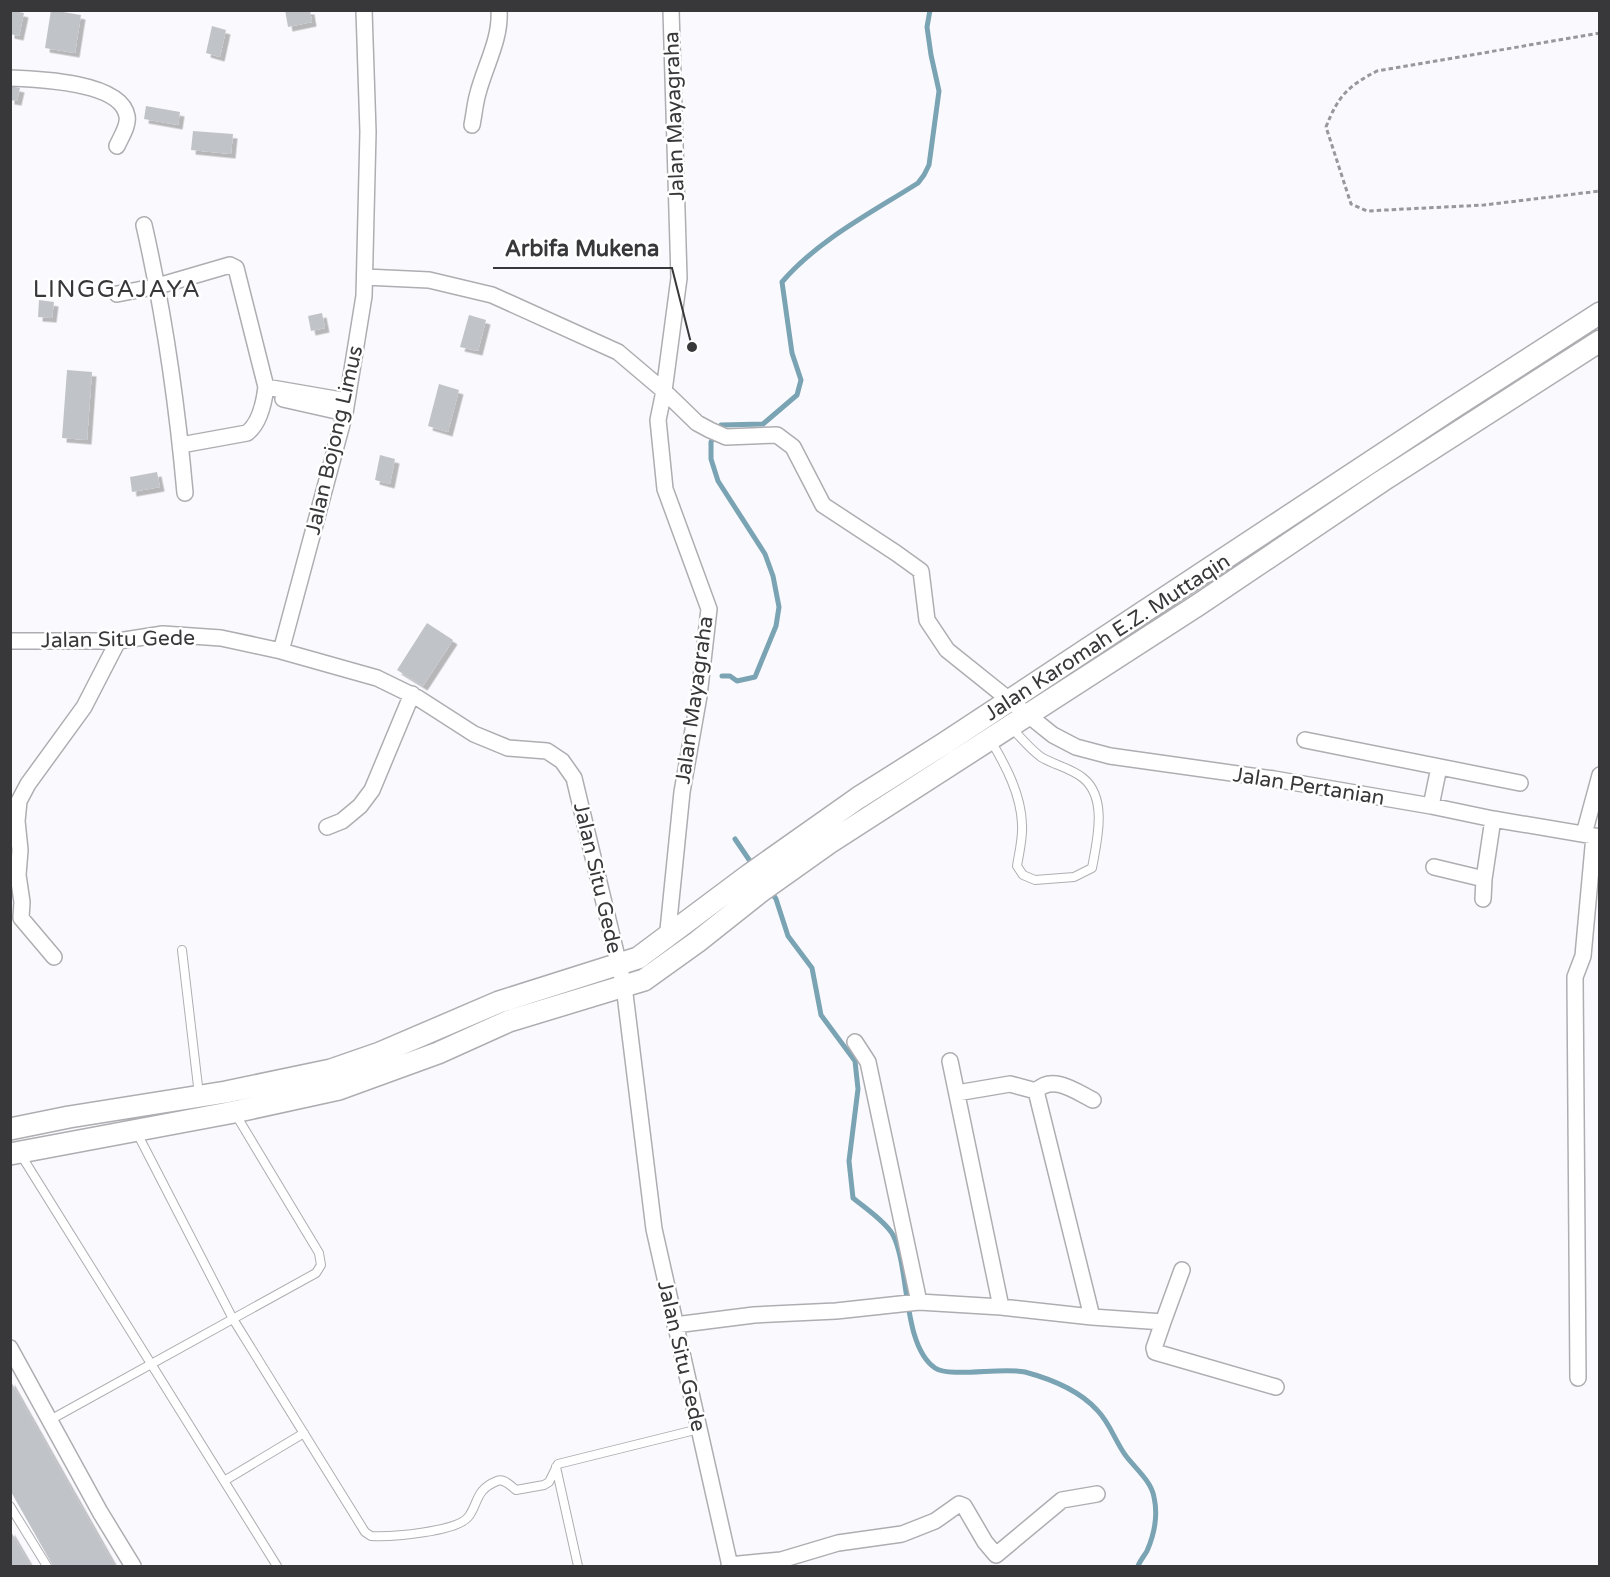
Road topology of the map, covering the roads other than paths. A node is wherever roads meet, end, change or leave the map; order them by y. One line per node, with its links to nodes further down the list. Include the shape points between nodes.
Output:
1 (364, 10): 8 (street, Jalan Bojong Limus, via 368,132)
2 (499, 10): 5 (street, via 500,20)
3 (671, 10): 13 (street, Jalan Mayagraha, via 679,278)
4 (10, 78): 6 (street, via 79,84 119,100 128,118)
5 (472, 125)
6 (117, 146)
7 (144, 225): 9 (street)
8 (365, 278): 13 (street, via 429,280 492,295 618,352); 16 (street, Jalan Bojong Limus)
9 (158, 286): 10 (street); 14 (street, via 236,267); 18 (street)
10 (117, 294)
11 (1599, 313): 15 (street, Jalan Karomah E.Z. Muttaqin)
12 (1599, 341): 17 (street, Jalan Karomah E.Z. Muttaqin)
13 (664, 391): 24 (street, Jalan Pertanian, via 697,423 726,437 777,435 793,447 823,505 921,571 927,620 947,650); 41 (street, Jalan Mayagraha, via 658,420 665,489 709,609 682,792)
14 (265, 392): 16 (street); 18 (street, via 254,428 247,433)
15 (1459, 404): 17 (street); 24 (street, Jalan Karomah E.Z. Muttaqin)
16 (346, 407): 22 (street, Jalan Bojong Limus)
17 (1473, 423): 25 (street, Jalan Karomah E.Z. Muttaqin)
18 (181, 445): 19 (street)
19 (185, 493)
20 (10, 641): 21 (street, Jalan Situ Gede)
21 (118, 641): 22 (street, Jalan Situ Gede, via 163,634 220,638); 43 (street, via 84,707 19,801 21,918)
22 (281, 651): 23 (street, Jalan Situ Gede, via 377,678)
23 (412, 694): 34 (street, via 372,790 342,821); 44 (street, Jalan Situ Gede, via 474,734 508,748 548,751 562,760 574,778)
24 (1009, 700): 25 (street, Jalan Pertanian); 36 (street, Jalan Karomah E.Z. Muttaqin, via 858,798)
25 (1028, 714): 26 (street, Jalan Karomah E.Z. Muttaqin); 32 (street, Jalan Pertanian, via 1053,735 1076,747 1110,756)
26 (1010, 726): 27 (street, Jalan Karomah E.Z. Muttaqin); 27 (lane, via 1040,756 1084,778 1095,794 1097,843 1092,868 1074,877 1035,880 1023,875 1017,866 1022,824 1015,791)
27 (990, 738): 36 (street, Jalan Karomah E.Z. Muttaqin)
28 (1305, 740): 29 (street)
29 (1438, 767): 31 (street); 32 (street)
30 (1599, 775): 35 (street)
31 (1520, 783)
32 (1431, 806): 33 (street, Jalan Pertanian)
33 (1493, 819): 35 (street, Jalan Pertanian); 38 (street)
34 (327, 827)
35 (1593, 835): 66 (street, via 1583,956 1575,977)
36 (790, 858): 39 (street, Jalan Karomah E.Z. Muttaqin)
37 (1434, 867): 38 (street)
38 (1484, 879): 40 (street)
39 (754, 883): 41 (street, Jalan Karomah E.Z. Muttaqin); 45 (street, Jalan Karomah E.Z. Muttaqin)
40 (1483, 899)
41 (667, 936): 44 (street, Jalan Karomah E.Z. Muttaqin, via 638,958); 45 (street, Jalan Mayagraha)
42 (182, 950): 51 (lane)
43 (54, 957)
44 (618, 964): 46 (street, Jalan Situ Gede); 51 (street, Jalan Karomah E.Z. Muttaqin, via 500,1002 331,1070)
45 (664, 965): 46 (street, Jalan Karomah E.Z. Muttaqin, via 644,980)
46 (624, 986): 53 (street, Jalan Karomah E.Z. Muttaqin, via 509,1021 438,1053 339,1089); 63 (street, Jalan Situ Gede, via 654,1228)
47 (855, 1042): 58 (street, via 868,1062)
48 (950, 1061): 50 (street)
49 (1036, 1091): 50 (street, via 1011,1084); 52 (street, via 1050,1082); 60 (street)
50 (957, 1093): 59 (street)
51 (199, 1097): 54 (street, Jalan Karomah E.Z. Muttaqin)
52 (1093, 1100)
53 (234, 1112): 55 (street, Jalan Karomah E.Z. Muttaqin); 61 (lane, via 319,1253 321,1265 316,1273)
54 (10, 1129)
55 (135, 1130): 56 (street, Jalan Karomah E.Z. Muttaqin); 61 (lane)
56 (15, 1153): 65 (lane)
57 (1182, 1270): 62 (street)
58 (917, 1303): 59 (street); 63 (street)
59 (1002, 1307): 60 (street)
60 (1092, 1317): 62 (street)
61 (233, 1319): 65 (lane); 70 (lane)
62 (1163, 1322): 67 (street, via 1155,1352)
63 (675, 1325): 69 (street, Jalan Situ Gede)
64 (11, 1350): 68 (street)
65 (152, 1363): 68 (lane); 72 (lane)
66 (1578, 1378)
67 (1276, 1387)
68 (50, 1420): 77 (street)
69 (699, 1429): 71 (lane); 80 (street, Jalan Situ Gede)
70 (304, 1433): 71 (lane, via 371,1536 438,1531 466,1520 479,1494 497,1480 516,1490 544,1485); 72 (lane)
71 (556, 1467): 79 (lane)
72 (224, 1481): 78 (lane)
73 (1097, 1494): 75 (street, via 1062,1500)
74 (10, 1506): 76 (lane)
75 (1001, 1561): 80 (street, via 959,1504 935,1521 902,1534 838,1543 781,1560)
76 (47, 1566)
77 (133, 1566)
78 (277, 1566)
79 (578, 1566)
80 (730, 1566)

